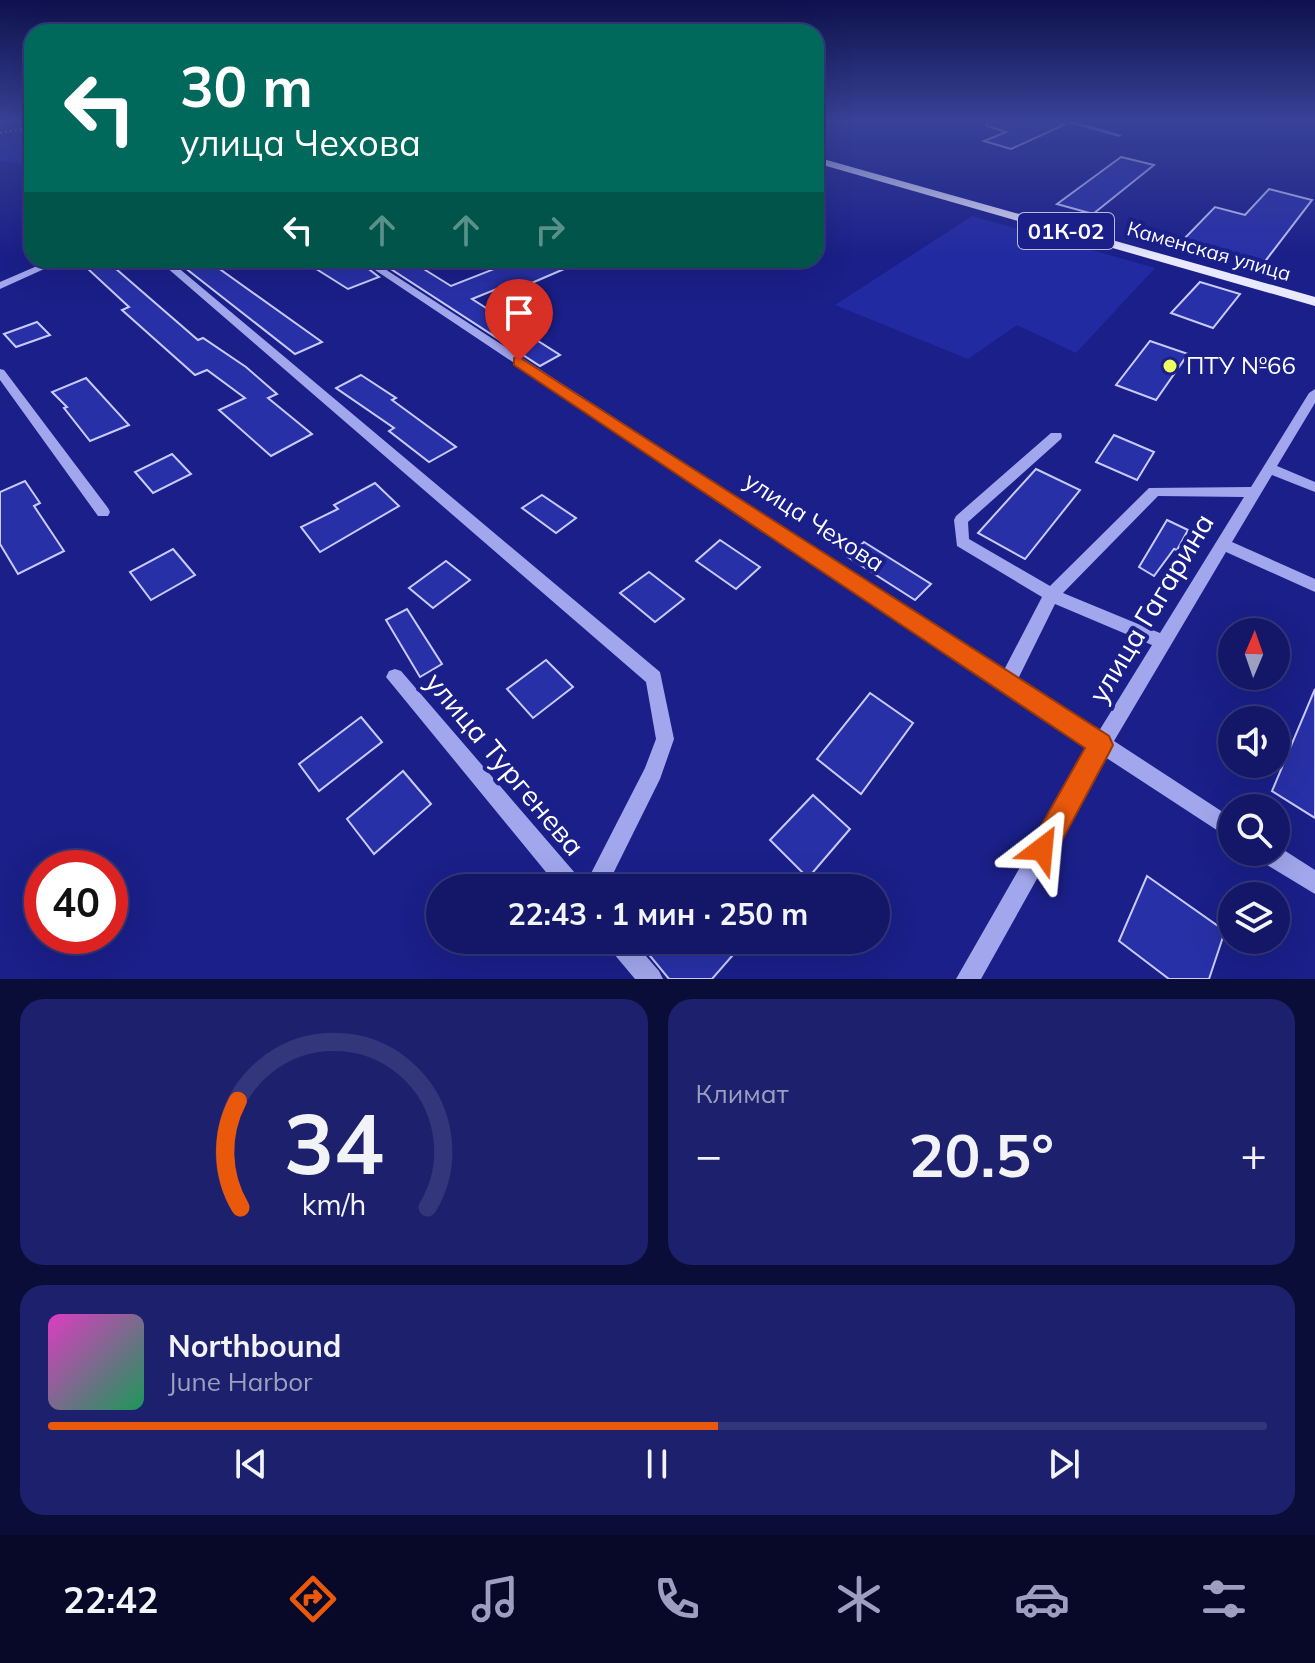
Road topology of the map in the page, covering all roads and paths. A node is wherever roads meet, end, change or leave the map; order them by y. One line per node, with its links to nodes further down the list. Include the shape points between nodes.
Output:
1 (836, 166): 6 (main road, Каменская улица / 01К-02)
2 (41, 268): 5 (street)
3 (172, 268): 24 (street, via 654,678 665,739)
4 (377, 268): 19 (street, улица Чехова)
5 (0, 286)
6 (1315, 302)
7 (0, 372): 13 (street)
8 (1315, 393): 10 (street, улица Гагарина)
9 (1056, 436): 16 (street, via 961,520 962,542)
10 (1269, 468): 11 (street); 12 (street, улица Гагарина)
11 (1315, 487)
12 (1255, 492): 14 (street, улица Гагарина); 16 (street, via 1154,491)
13 (103, 512)
14 (1223, 544): 15 (street); 17 (street, улица Гагарина)
15 (1315, 586)
16 (1051, 595): 17 (street); 19 (street)
17 (1163, 642): 20 (street, улица Гагарина)
18 (395, 677): 23 (street, улица Тургенева)
19 (1007, 683): 20 (street, улица Чехова)
20 (1101, 745): 21 (street, улица Чехова); 28 (street, улица Гагарина)
21 (1218, 821)
22 (1289, 866): 25 (street)
23 (561, 874)
24 (601, 874)
25 (1315, 883)
26 (629, 954): 27 (street)
27 (651, 979)
28 (968, 979)

